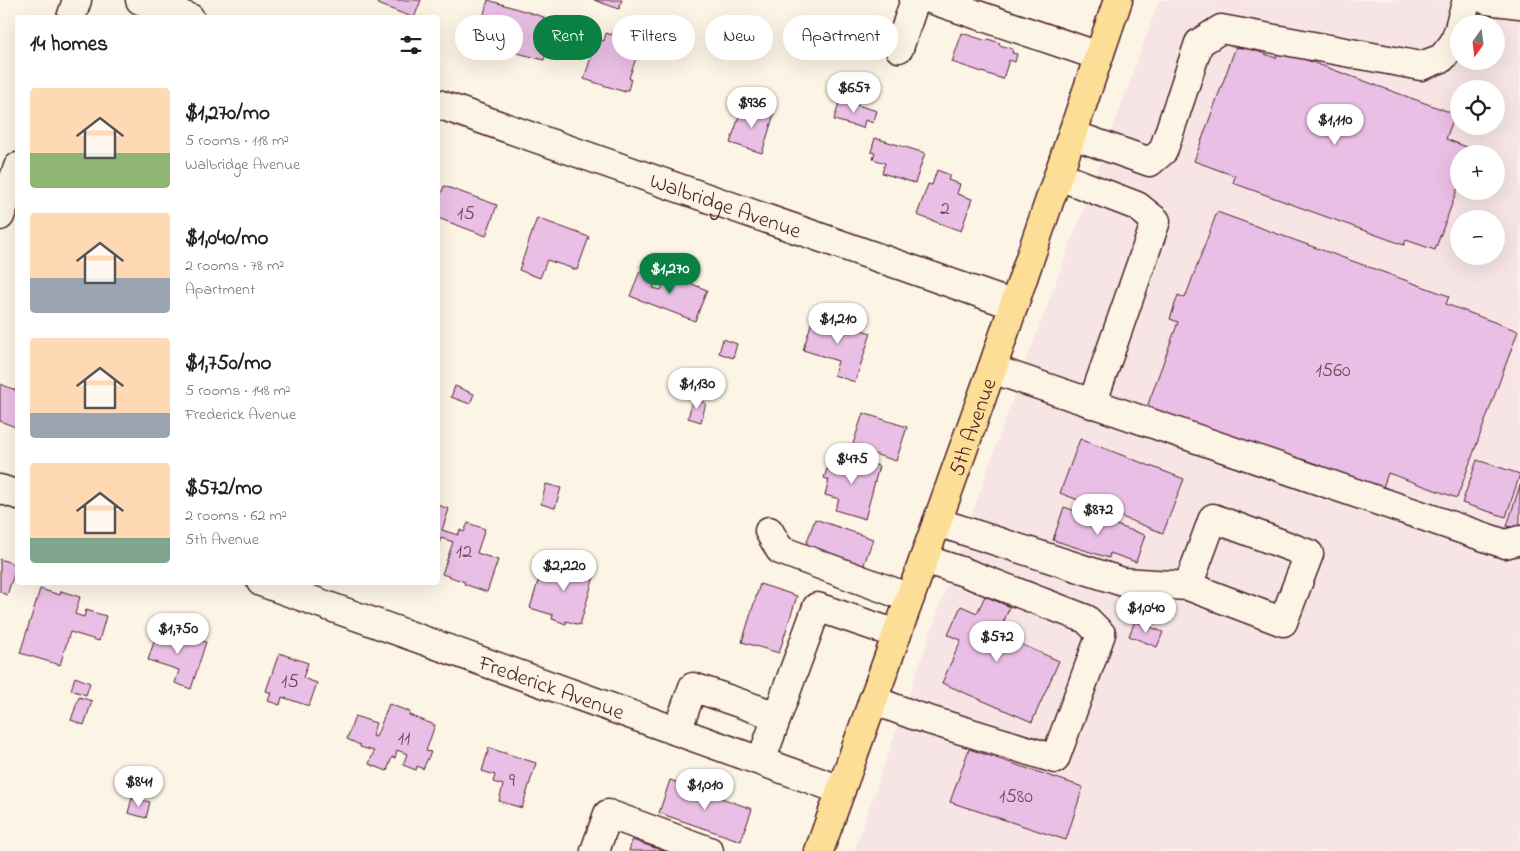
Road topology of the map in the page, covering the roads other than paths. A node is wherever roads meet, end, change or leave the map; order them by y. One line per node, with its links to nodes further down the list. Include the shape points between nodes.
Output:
1 (77, 0): 9 (street)
2 (140, 0): 10 (street)
3 (915, 0): 12 (street)
4 (933, 0): 14 (street)
5 (1118, 0): 14 (main road, 5th Avenue)
6 (1468, 0): 11 (street)
7 (1487, 0): 8 (street)
8 (1520, 4)
9 (72, 15)
10 (182, 15)
11 (1463, 15)
12 (899, 48)
13 (1450, 49): 16 (street, via 1442,58 1421,66 1221,29 1199,43 1163,151 1150,162)
14 (1099, 56): 16 (main road, 5th Avenue)
15 (440, 105): 20 (street, Walbridge Avenue)
16 (1073, 134): 18 (main road, 5th Avenue)
17 (15, 175): 19 (street)
18 (1059, 176): 20 (main road, 5th Avenue); 22 (street, via 1136,206 1156,221)
19 (0, 216)
20 (1014, 305): 21 (main road, 5th Avenue)
21 (992, 369): 22 (street); 25 (main road, 5th Avenue)
22 (1092, 404): 27 (street, via 1505,544)
23 (0, 489): 24 (street)
24 (15, 494)
25 (937, 522): 28 (main road, 5th Avenue); 30 (street, via 1123,582)
26 (769, 531): 31 (street, via 780,550)
27 (1520, 540)
28 (924, 559): 31 (main road, 5th Avenue); 33 (street, via 1086,619 1102,634 1055,759)
29 (269, 585): 35 (street, Frederick Avenue)
30 (1188, 586): 30 (street, via 1283,622 1309,554 1214,518)
31 (910, 598): 32 (main road, 5th Avenue)
32 (897, 634): 33 (main road, 5th Avenue); 34 (street, via 817,607)
33 (873, 700): 37 (main road, 5th Avenue)
34 (777, 716): 35 (street, via 693,687); 36 (street)
35 (677, 731): 36 (street, Frederick Avenue)
36 (760, 761): 37 (street, Frederick Avenue)
37 (841, 790): 40 (main road, 5th Avenue)
38 (594, 851): 39 (street, via 608,814)
39 (709, 851)
40 (819, 851)

